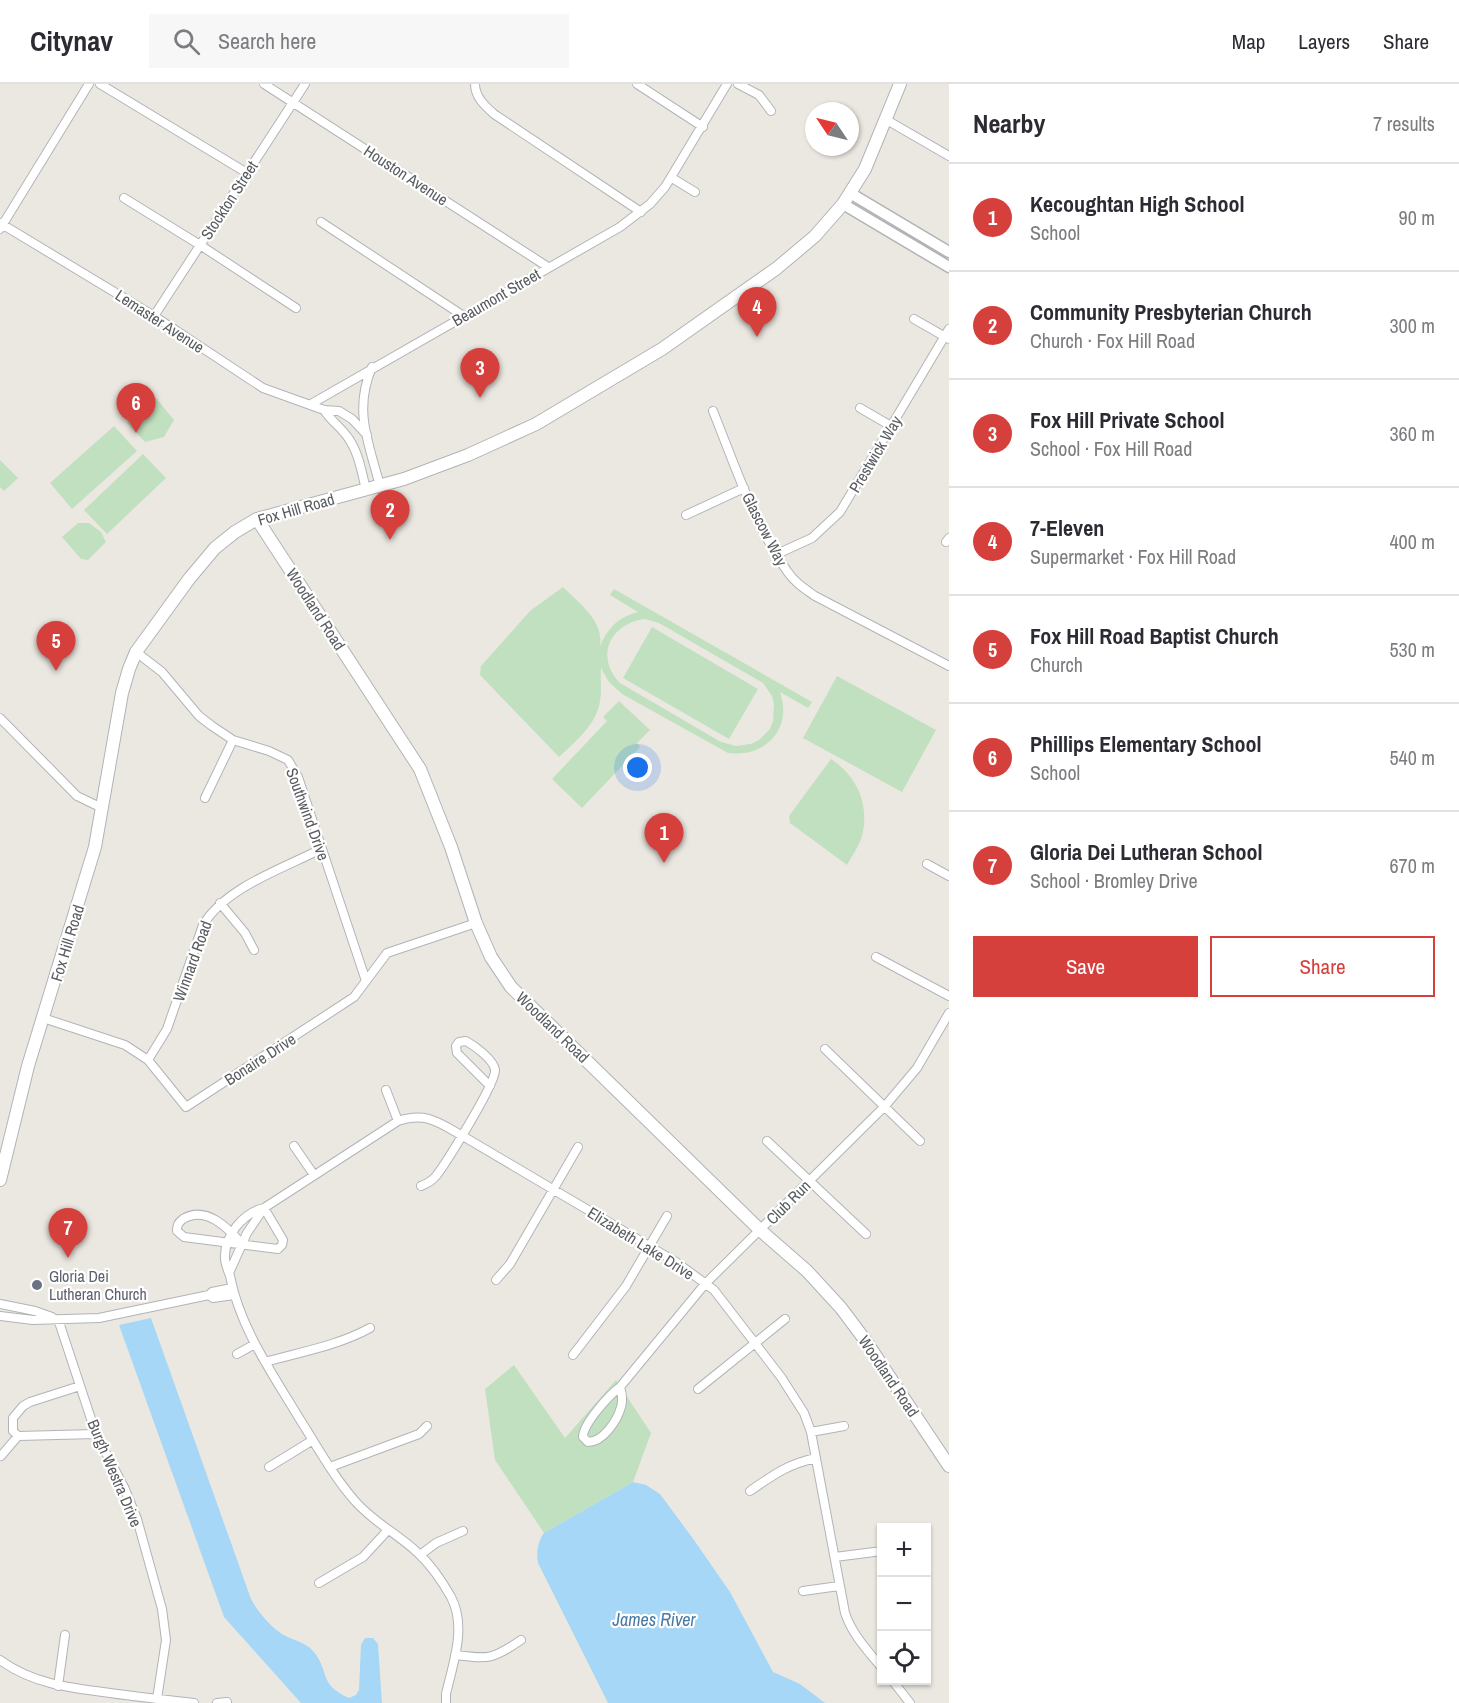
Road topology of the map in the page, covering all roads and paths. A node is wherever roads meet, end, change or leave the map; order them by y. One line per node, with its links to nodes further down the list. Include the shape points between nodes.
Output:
1 (89, 84): 22 (street)
2 (100, 84): 15 (street)
3 (264, 84): 10 (street, Houston Avenue)
4 (305, 84): 10 (street, Stockton Street)
5 (476, 84): 20 (street, via 482,103 494,114)
6 (637, 84): 13 (street)
7 (727, 84): 13 (street, Beaumont Street)
8 (738, 84): 11 (street, via 759,95)
9 (900, 84): 12 (main road, Fox Hill Road)
10 (293, 102): 15 (street, Stockton Street); 25 (street, Houston Avenue)
11 (771, 111)
12 (885, 119): 14 (street); 19 (main road, Fox Hill Road, via 865,169)
13 (703, 127): 16 (street, Beaumont Street)
14 (949, 156)
15 (247, 173): 23 (street, Stockton Street)
16 (672, 178): 17 (street); 20 (street, Beaumont Street)
17 (695, 192)
18 (124, 198): 23 (street)
19 (846, 199): 24 (street); 26 (street); 39 (main road, Fox Hill Road, via 815,236 777,268 662,349 548,418 468,455)
20 (641, 212): 25 (street, Beaumont Street)
21 (321, 222): 28 (street)
22 (1, 226): 29 (street, Lemaster Avenue)
23 (200, 245): 27 (street); 29 (street, Stockton Street)
24 (949, 252)
25 (548, 267): 28 (street, Beaumont Street)
26 (949, 267)
27 (296, 308)
28 (462, 315): 32 (street, Beaumont Street)
29 (154, 316): 33 (street, Lemaster Avenue, via 263,388)
30 (914, 319): 31 (street)
31 (948, 335): 37 (street, Prestwick Way)
32 (372, 368): 33 (street, Beaumont Street); 38 (street, via 362,402)
33 (311, 404): 35 (street, Lemaster Avenue)
34 (861, 408): 37 (street)
35 (324, 410): 38 (street, Lemaster Avenue, via 345,414); 41 (street, Lemaster Avenue, via 350,440)
36 (713, 411): 40 (street, Glascow Way)
37 (891, 426): 44 (street, Prestwick Way, via 840,512 812,538)
38 (367, 435): 39 (street)
39 (380, 486): 41 (main road, Fox Hill Road)
40 (744, 488): 42 (street); 44 (street, Glascow Way)
41 (366, 490): 43 (main road, Fox Hill Road)
42 (686, 515)
43 (257, 519): 45 (main road, Fox Hill Road, via 215,548); 55 (main road, Woodland Road, via 420,769 452,847)
44 (777, 554): 46 (street, Glascow Way, via 788,573 815,596)
45 (136, 652): 48 (street, Southwind Drive, via 162,672 199,716); 50 (main road, Fox Hill Road, via 123,693)
46 (949, 666)
47 (0, 718): 50 (street, via 77,796)
48 (232, 740): 49 (street); 51 (street, Southwind Drive, via 288,760 298,777)
49 (205, 798)
50 (102, 807): 61 (main road, Fox Hill Road, via 95,847)
51 (321, 849): 54 (street, Winnard Road); 58 (street, Southwind Drive)
52 (927, 864): 53 (street)
53 (949, 876)
54 (220, 903): 56 (street, via 246,933); 64 (street, Winnard Road, via 203,925 167,1029)
55 (476, 923): 58 (street, Bonaire Drive, via 387,953); 82 (main road, Woodland Road, via 491,957 511,987)
56 (254, 950)
57 (876, 957): 59 (street)
58 (366, 981): 64 (street, Bonaire Drive, via 354,997 186,1107)
59 (949, 996)
60 (949, 1013): 62 (street, Club Run)
61 (43, 1018): 64 (street, Bonaire Drive, via 125,1045); 73 (main road, Fox Hill Road)
62 (946, 1027): 67 (street, Club Run)
63 (825, 1049): 67 (street)
64 (148, 1060)
65 (490, 1086): 65 (street, via 495,1070 491,1063 470,1043 459,1042 457,1053); 69 (street)
66 (386, 1090): 68 (street)
67 (885, 1106): 71 (street); 77 (street, Club Run)
68 (398, 1120): 69 (street, Elizabeth Lake Drive, via 427,1117); 75 (street, Elizabeth Lake Drive)
69 (461, 1135): 78 (street, via 435,1177); 79 (street, Elizabeth Lake Drive)
70 (767, 1141): 77 (street)
71 (920, 1141)
72 (294, 1146): 75 (street)
73 (4, 1147): 76 (main road, Fox Hill Road)
74 (578, 1147): 79 (street)
75 (314, 1175): 80 (street, Elizabeth Lake Drive)
76 (0, 1180)
77 (810, 1181): 82 (street, Club Run); 83 (street)
78 (421, 1186)
79 (553, 1189): 86 (street, Elizabeth Lake Drive); 88 (street, via 510,1264)
80 (264, 1208): 84 (street, Elizabeth Lake Drive, via 244,1218); 85 (street, Elizabeth Lake Drive); 85 (street, via 282,1236 282,1245 276,1249)
81 (667, 1216): 86 (street)
82 (760, 1230): 89 (street, Club Run); 112 (main road, Woodland Road, via 807,1271 841,1308)
83 (866, 1234)
84 (230, 1238): 84 (street, via 214,1219 201,1215 189,1216 177,1226 184,1237); 85 (street); 87 (street, via 225,1257)
85 (242, 1244): 87 (street, Elizabeth Lake Drive)
86 (649, 1246): 89 (street, Elizabeth Lake Drive); 99 (street, via 626,1286)
87 (229, 1273): 90 (street)
88 (496, 1280)
89 (705, 1284): 96 (street, Elizabeth Lake Drive); 102 (street, Club Run)
90 (233, 1292): 93 (street, via 212,1292 99,1318); 97 (street)
91 (0, 1304): 93 (street)
92 (0, 1316): 93 (street)
93 (58, 1319): 101 (street, Burgh Westra Drive)
94 (785, 1319): 96 (street)
95 (370, 1328): 100 (street, via 322,1348)
96 (755, 1342): 103 (street); 106 (street, Elizabeth Lake Drive, via 804,1413)
97 (255, 1344): 98 (street); 100 (street)
98 (237, 1354)
99 (573, 1355)
100 (265, 1362): 109 (street)
101 (80, 1386): 107 (street, Burgh Westra Drive); 108 (street, via 23,1406 13,1418 13,1431)
102 (620, 1387): 102 (street, Club Run, via 585,1429 583,1437 588,1442 600,1439 615,1420 622,1405)
103 (698, 1389)
104 (427, 1425): 114 (street, via 419,1434)
105 (844, 1426): 106 (street)
106 (811, 1432): 111 (street, Elizabeth Lake Drive)
107 (96, 1434): 108 (street); 131 (street, Burgh Westra Drive, via 137,1519 162,1609 166,1640)
108 (18, 1436): 110 (street)
109 (313, 1440): 113 (street); 114 (street)
110 (1, 1456)
111 (816, 1458): 115 (street, via 784,1467); 120 (street, Elizabeth Lake Drive)
112 (947, 1458)
113 (269, 1467)
114 (330, 1467): 116 (street, via 355,1502)
115 (750, 1491)
116 (388, 1530): 119 (street); 121 (street, via 363,1557)
117 (463, 1531): 119 (street)
118 (877, 1552): 120 (street)
119 (420, 1554): 126 (street, via 458,1611)
120 (835, 1557): 122 (street, Elizabeth Lake Drive)
121 (319, 1583)
122 (839, 1586): 123 (street); 128 (street, Elizabeth Lake Drive, via 849,1625)
123 (803, 1591)
124 (65, 1635): 130 (street)
125 (521, 1640): 126 (street, via 488,1658)
126 (455, 1655): 135 (street)
127 (0, 1660): 130 (street, via 16,1671)
128 (877, 1661)
129 (896, 1685): 136 (street)
130 (58, 1686): 131 (street)
131 (157, 1699): 133 (street)
132 (227, 1702): 134 (street)
133 (194, 1703)
134 (217, 1703)
135 (446, 1703)
136 (910, 1703)

